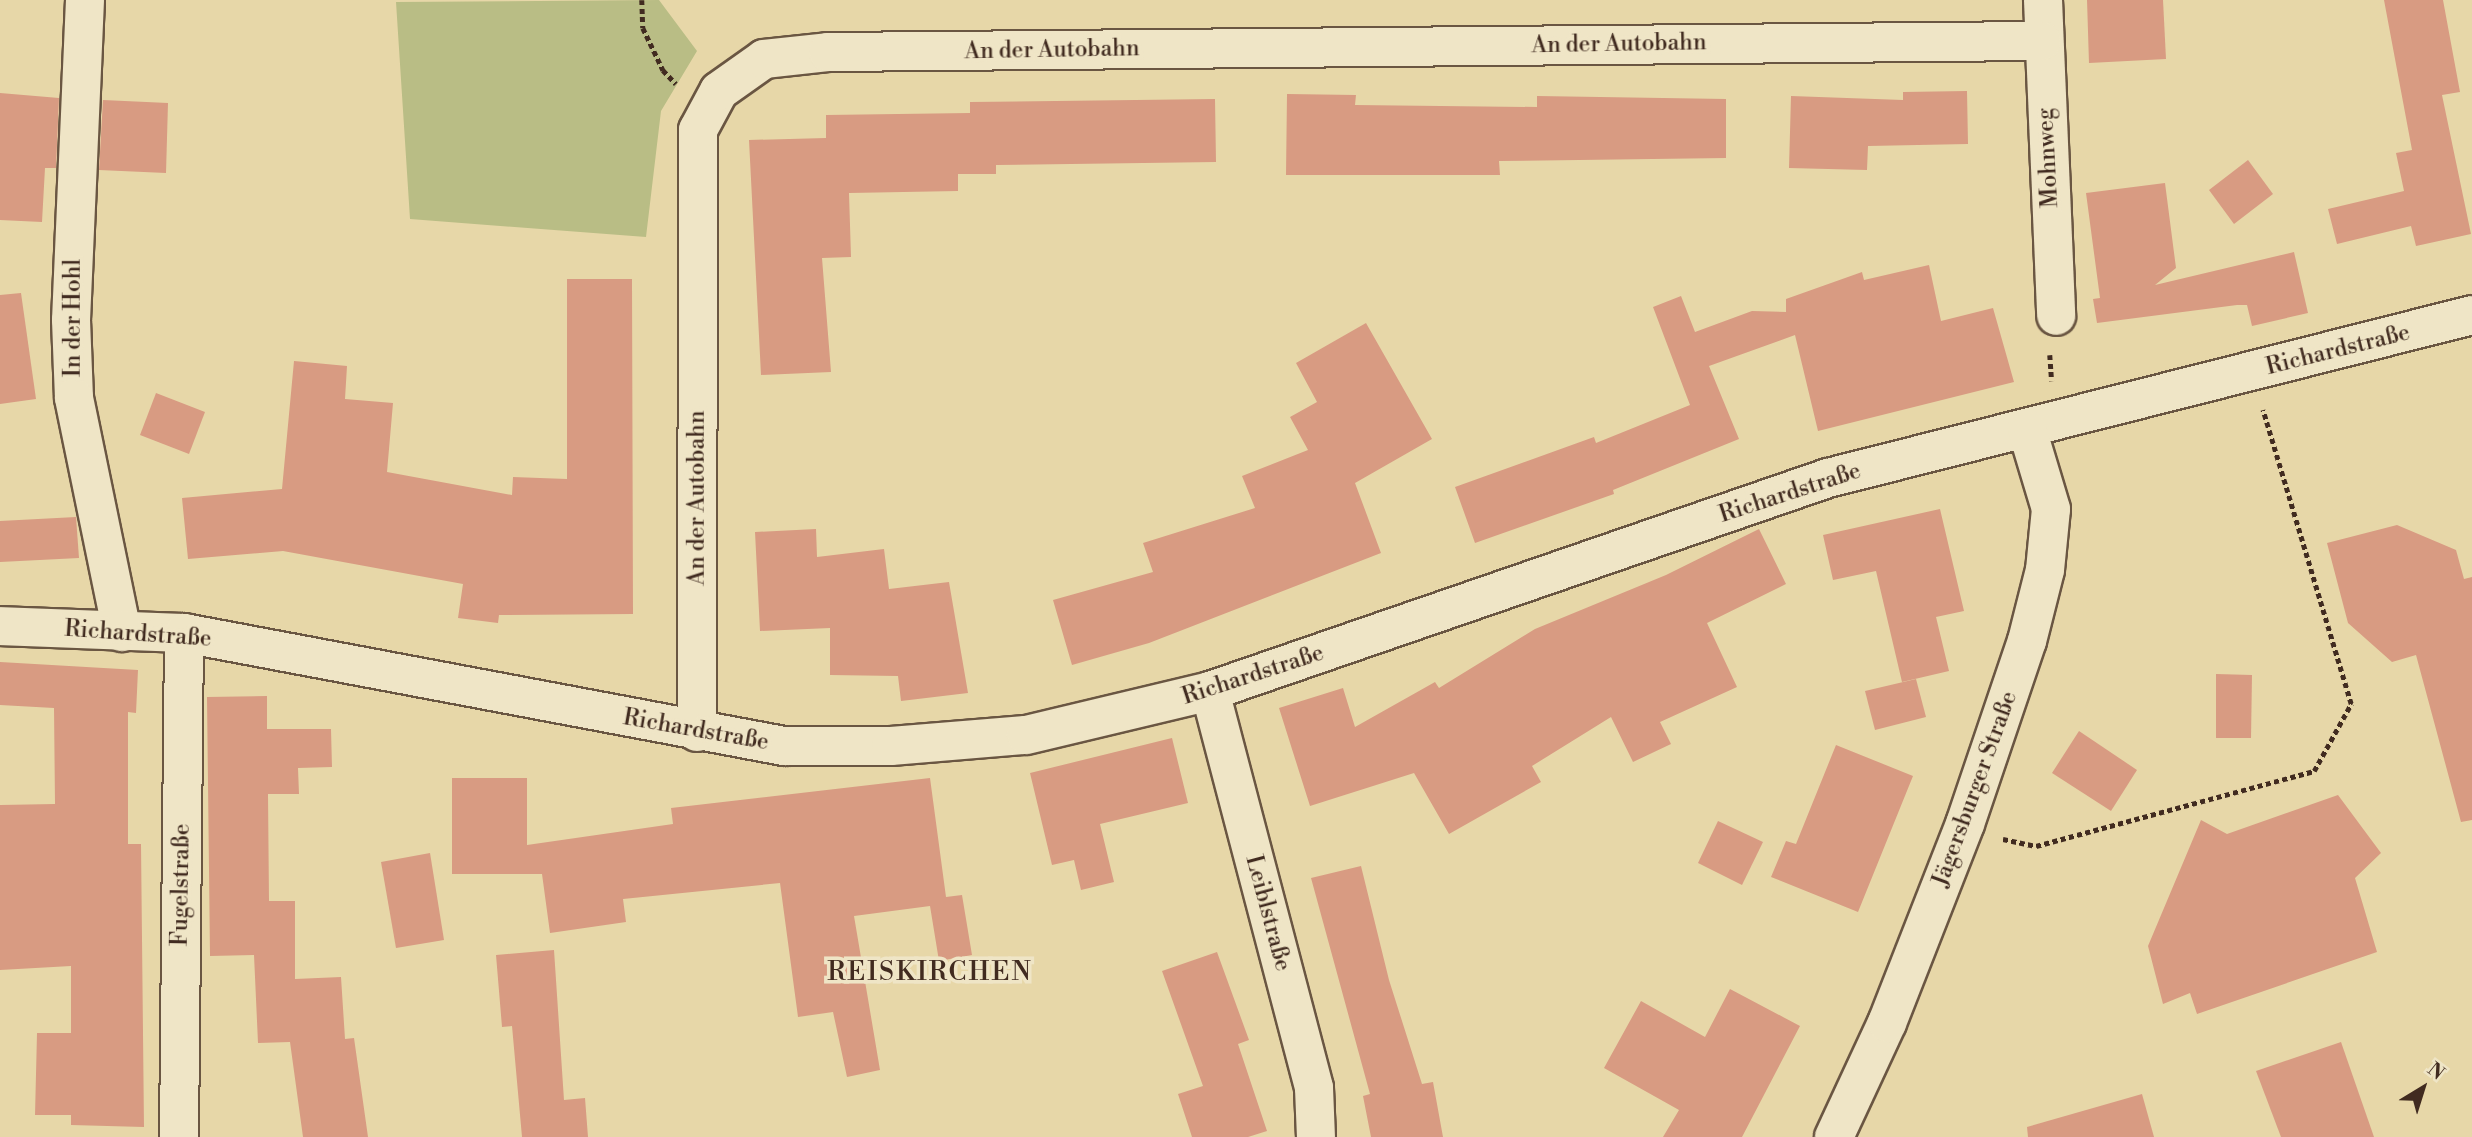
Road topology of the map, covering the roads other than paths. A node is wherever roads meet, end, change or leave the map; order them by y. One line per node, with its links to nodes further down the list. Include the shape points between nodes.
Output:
1 (85, 0): 8 (street, In der Hohl, via 71,320 74,398)
2 (2043, 0): 3 (street, Mohnweg)
3 (2042, 40): 5 (street, Mohnweg); 11 (street, An der Autobahn, via 828,52 764,59 719,91 698,130)
4 (2472, 315): 6 (street, Richardstraße)
5 (2056, 316)
6 (2043, 424): 10 (street, Richardstraße, via 1828,478); 14 (street, Jägersburger Straße, via 2051,509 2045,570 1965,824 1887,1023)
7 (0, 626): 8 (street, Richardstraße)
8 (122, 632): 9 (street, Richardstraße)
9 (184, 633): 11 (street, Richardstraße); 12 (street, Fugelstraße)
10 (1210, 691): 11 (street, Richardstraße, via 1026,735 904,745 784,746); 13 (street, Leiblstraße, via 1314,1088)
11 (697, 732)
12 (179, 1137)
13 (1316, 1137)
14 (1834, 1137)

